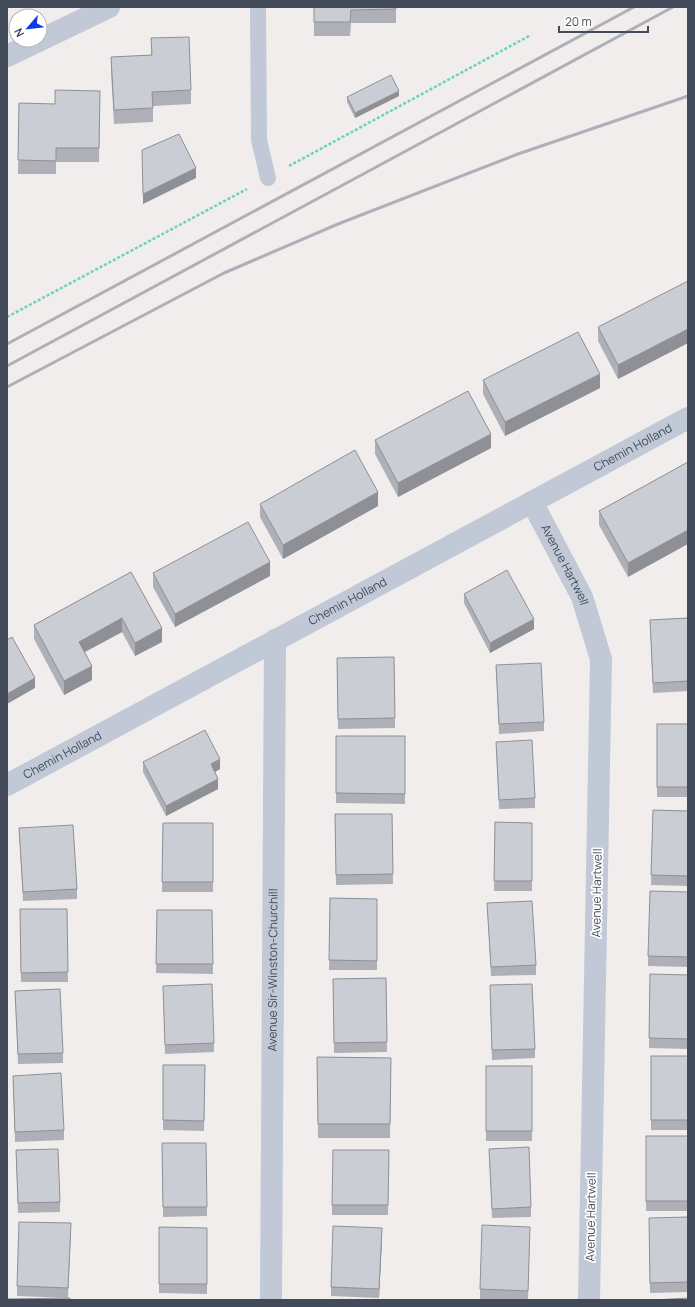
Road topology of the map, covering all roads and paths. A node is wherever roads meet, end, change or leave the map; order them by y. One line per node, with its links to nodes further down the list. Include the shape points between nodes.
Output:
1 (109, 7): 3 (street)
2 (258, 7): 4 (lane, via 259,140)
3 (7, 56)
4 (268, 178)
5 (688, 418): 6 (street, Chemin Holland)
6 (532, 502): 7 (street, Chemin Holland); 10 (street, Avenue Hartwell, via 582,597 601,659)
7 (275, 640): 8 (street, Chemin Holland); 9 (street, Avenue Sir-Winston-Churchill)
8 (7, 784)
9 (271, 1300)
10 (589, 1300)

